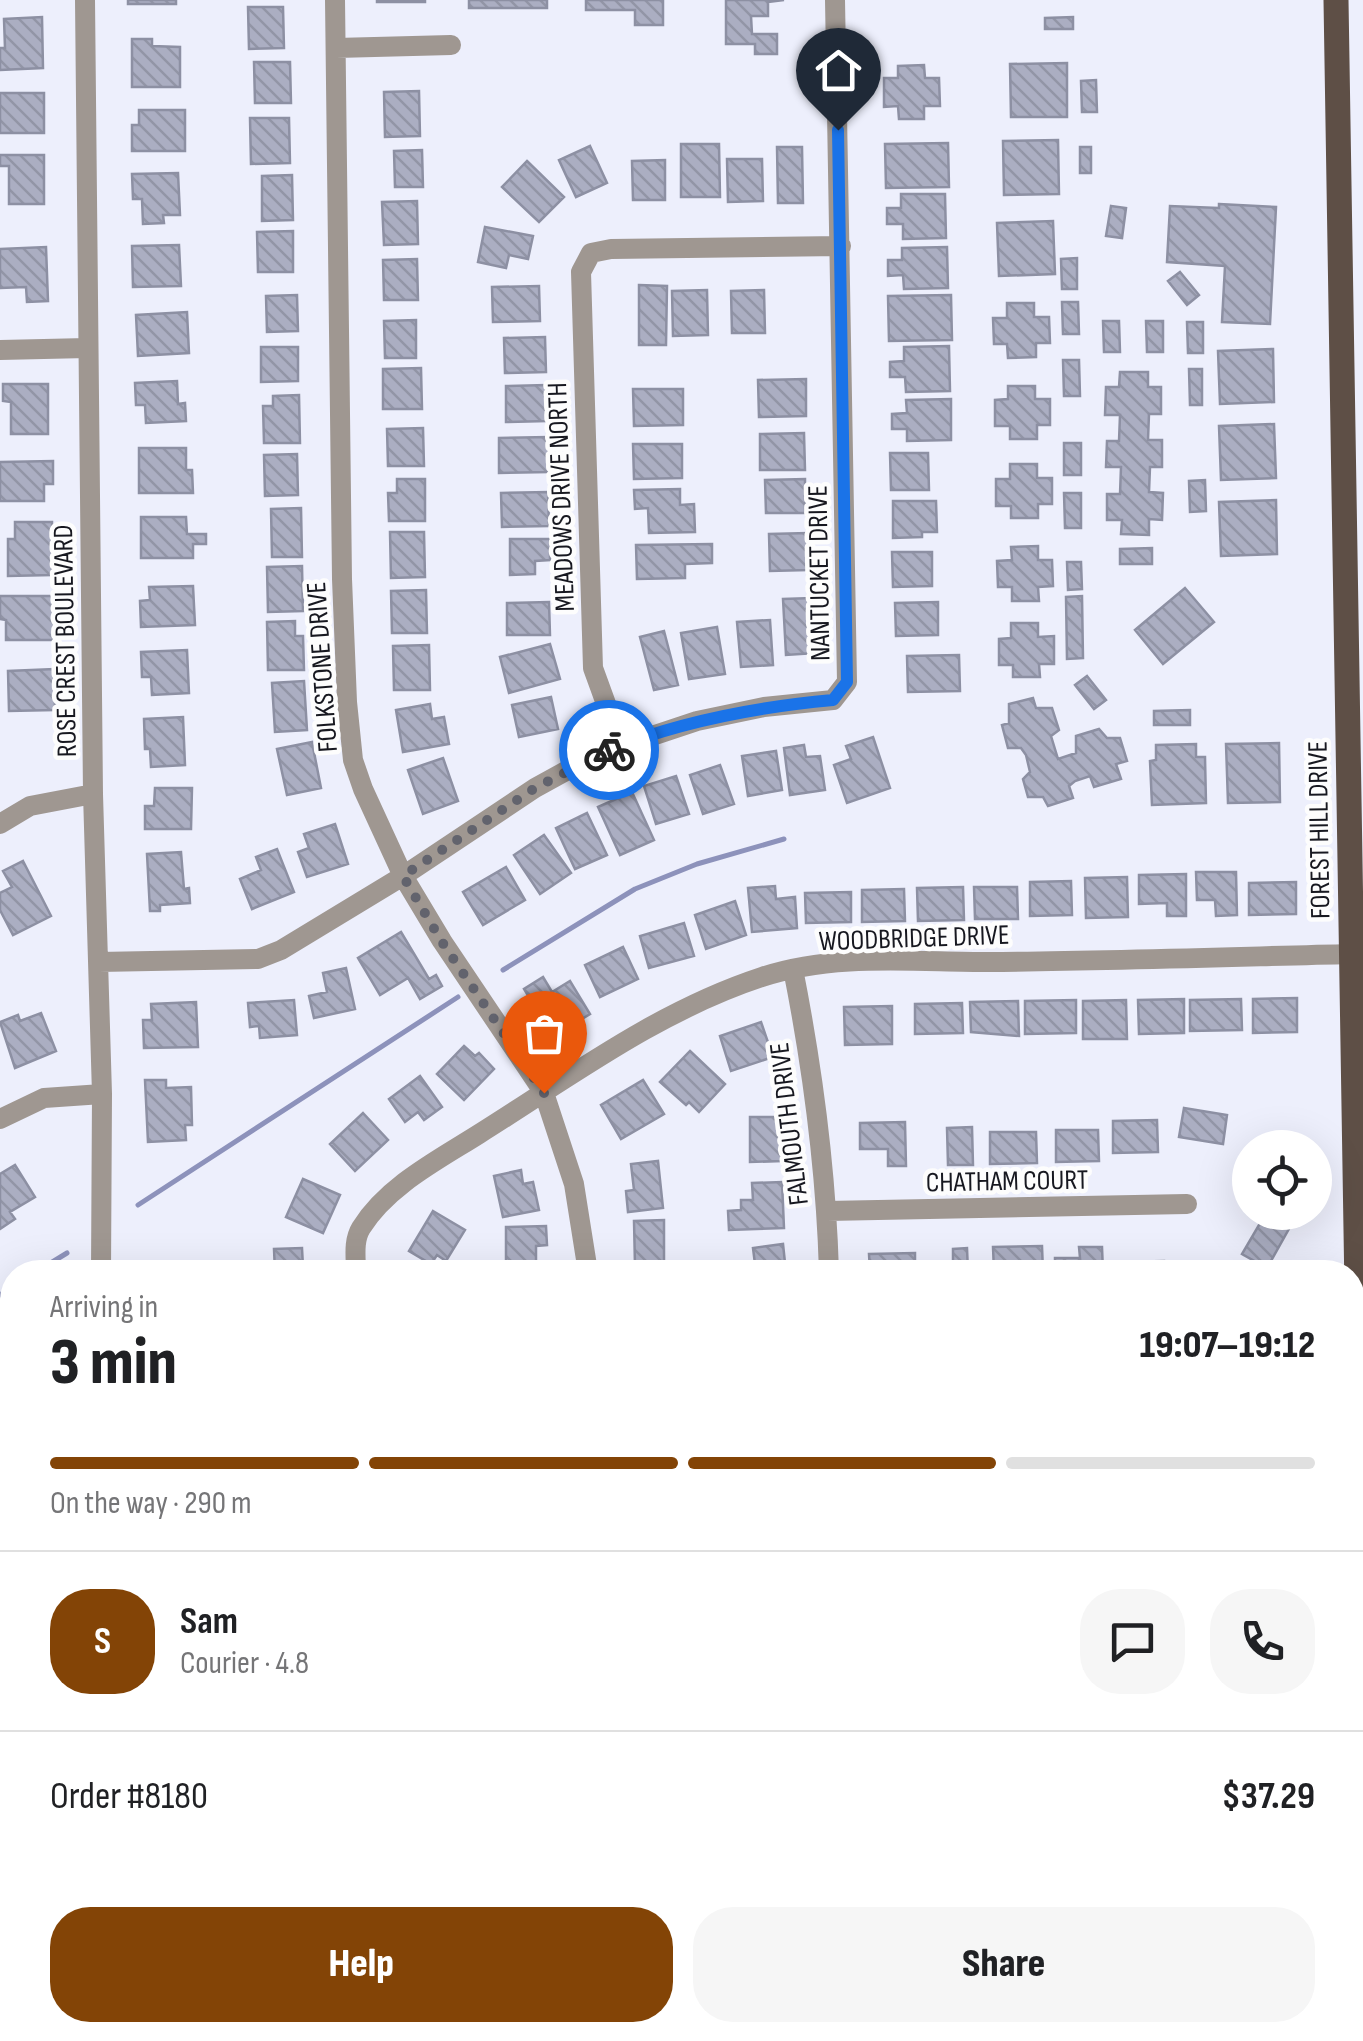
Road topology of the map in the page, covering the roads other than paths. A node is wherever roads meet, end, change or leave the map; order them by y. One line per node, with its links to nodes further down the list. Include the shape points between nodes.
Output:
1 (335, 0): 6 (street, FOLKSTONE DRIVE)
2 (835, 0): 7 (street, NANTUCKET DRIVE)
3 (1336, 0): 10 (main road, FOREST HILL DRIVE)
4 (82, 3): 8 (street, ROSE CREST BOULEVARD)
5 (451, 45): 6 (street)
6 (336, 48): 15 (street, FOLKSTONE DRIVE, via 346,702 353,760)
7 (840, 246): 11 (street, NANTUCKET DRIVE, via 847,682 833,700 764,706); 11 (street, MEADOWS DRIVE NORTH, via 598,251 581,272 594,668)
8 (88, 348): 9 (street); 12 (street, ROSE CREST BOULEVARD)
9 (0, 350)
10 (1354, 607): 14 (main road, FOREST HILL DRIVE)
11 (621, 745): 15 (street, NANTUCKET DRIVE, via 535,788)
12 (94, 794): 13 (street, via 30,806); 18 (street, ROSE CREST BOULEVARD)
13 (0, 824)
14 (1356, 872): 16 (main road, FOREST HILL DRIVE)
15 (403, 876): 18 (street, NANTUCKET DRIVE, via 258,960); 20 (street, FOLKSTONE DRIVE)
16 (1356, 915): 17 (main road, FOREST HILL DRIVE)
17 (1351, 954): 19 (street, WOODBRIDGE DRIVE, via 869,960); 29 (main road, FOREST HILL DRIVE)
18 (99, 962): 21 (street, ROSE CREST BOULEVARD)
19 (793, 969): 20 (street, WOODBRIDGE DRIVE, via 693,1003); 24 (street, FALMOUTH DRIVE, via 813,1068)
20 (544, 1093): 26 (street, WOODBRIDGE DRIVE, via 392,1194 361,1228); 27 (street, FOLKSTONE DRIVE, via 574,1184)
21 (102, 1094): 22 (street, via 44,1098); 25 (street, ROSE CREST BOULEVARD)
22 (0, 1119)
23 (1187, 1204): 24 (street, CHATHAM COURT)
24 (827, 1211): 28 (street, FALMOUTH DRIVE)
25 (101, 1260)
26 (356, 1260)
27 (586, 1260)
28 (829, 1260)
29 (1356, 1260)

